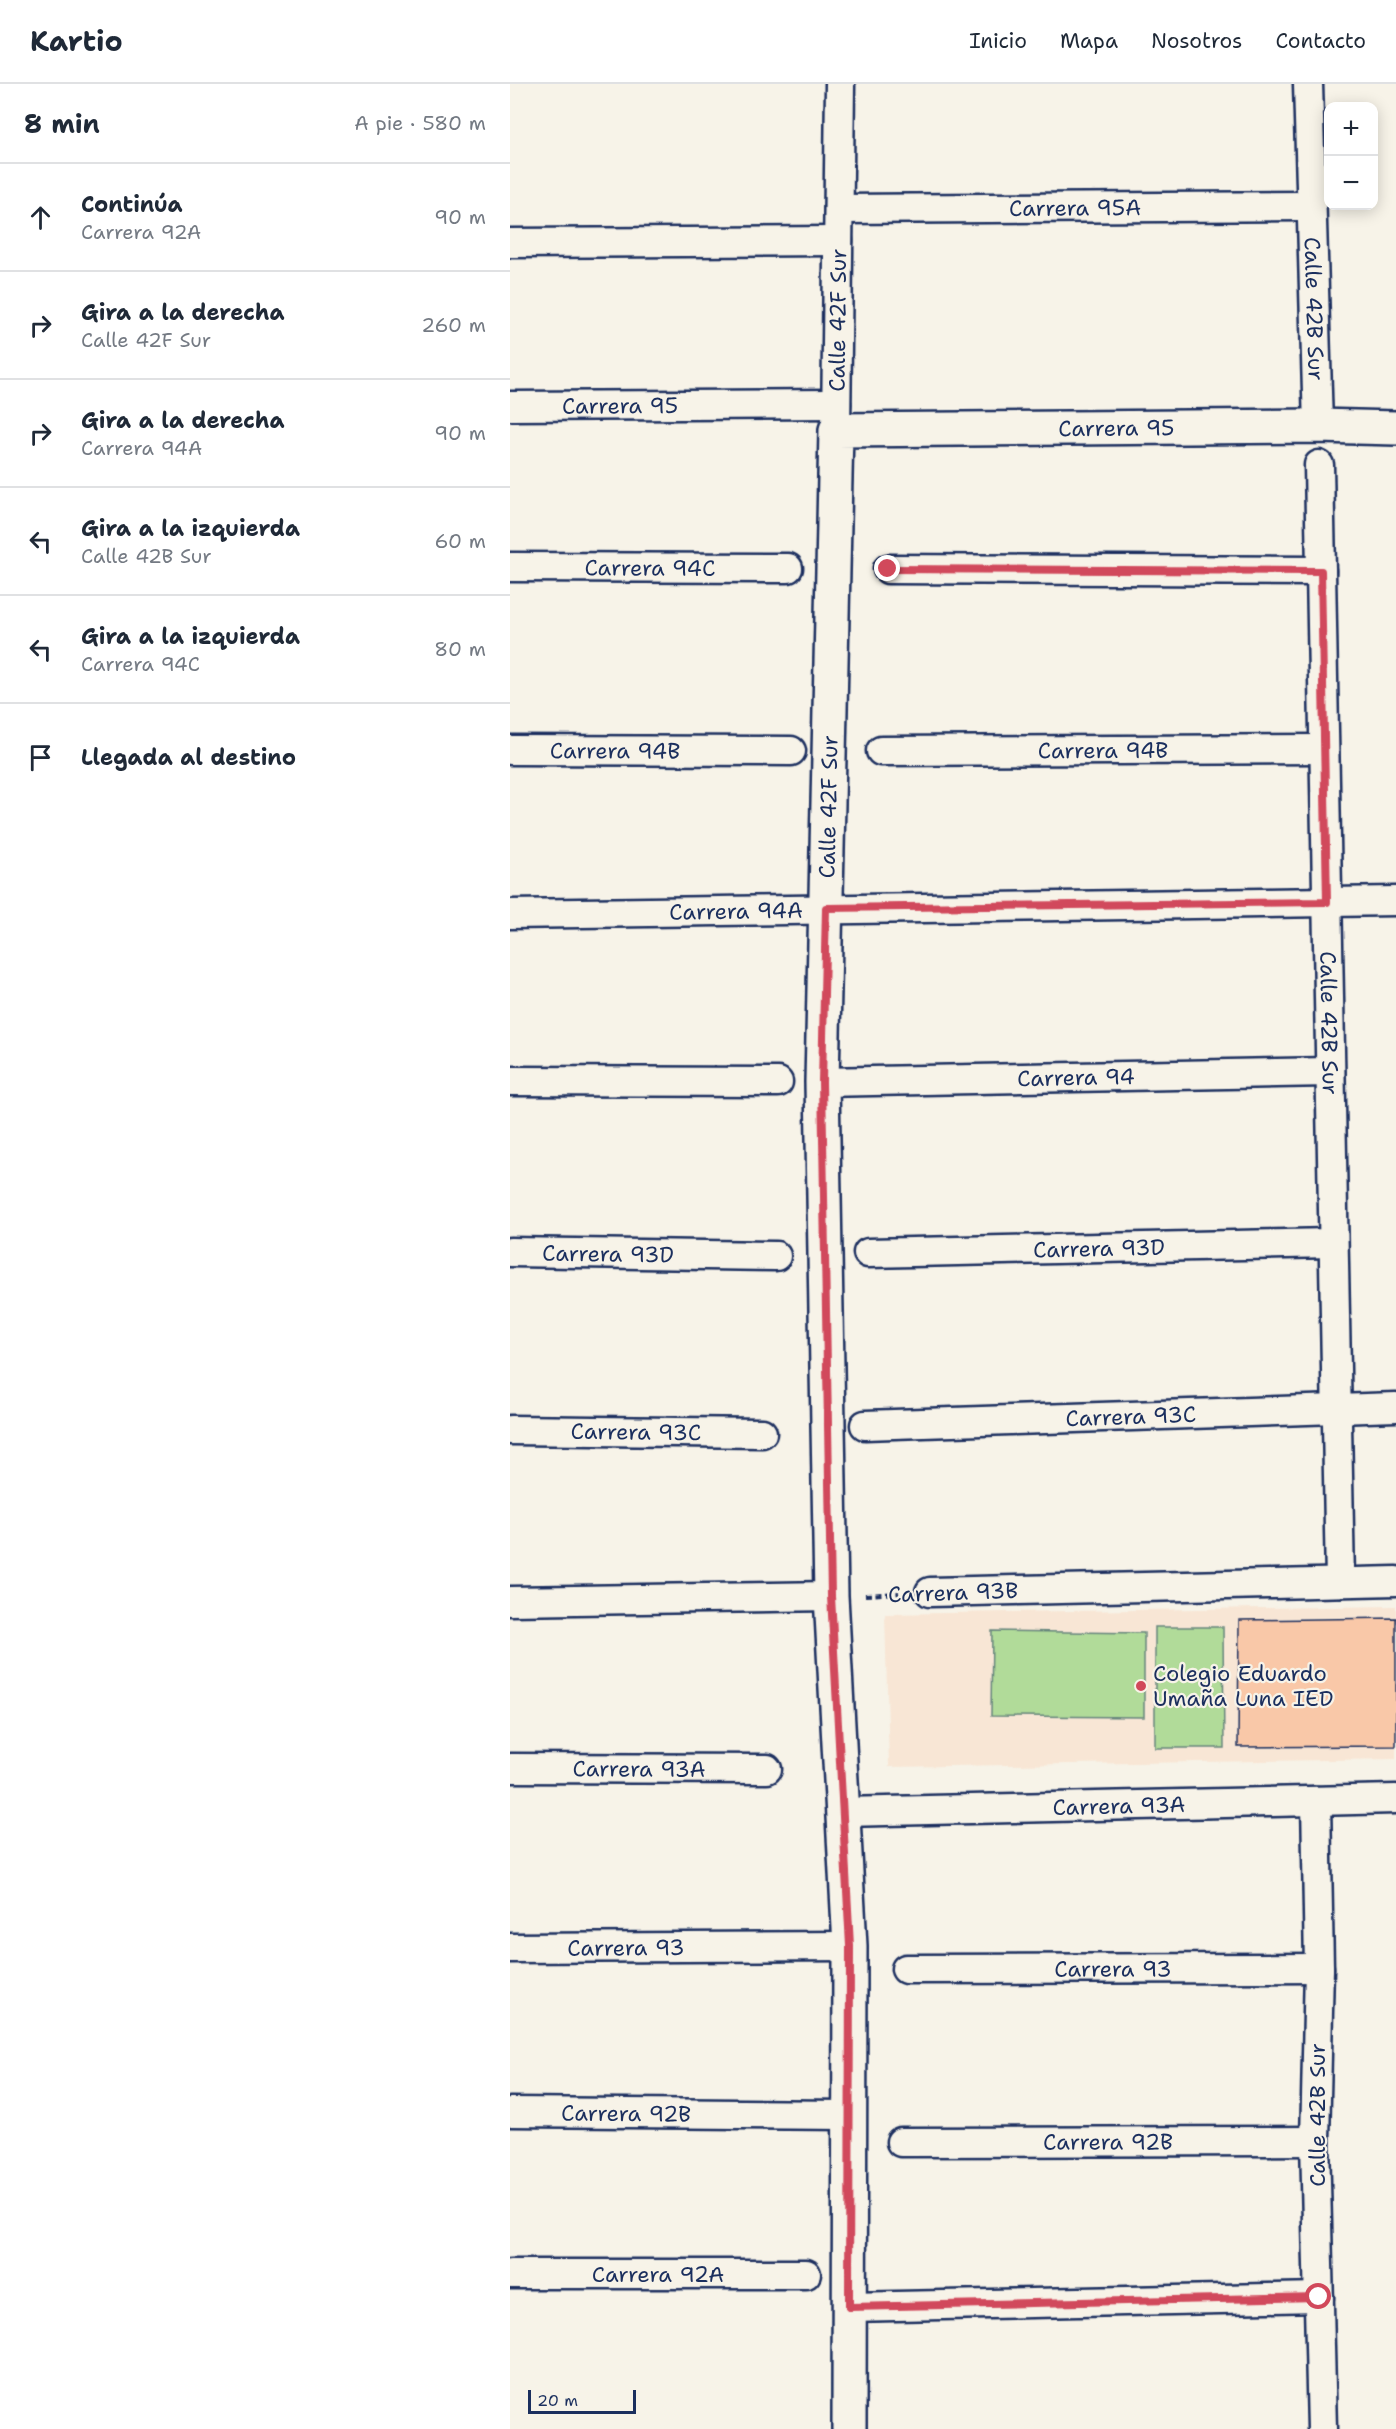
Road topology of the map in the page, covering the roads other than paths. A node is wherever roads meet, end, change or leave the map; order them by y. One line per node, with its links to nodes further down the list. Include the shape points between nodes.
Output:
1 (840, 84): 4 (street, Calle 42F Sur)
2 (1308, 84): 3 (street, Calle 42B Sur)
3 (1311, 206): 4 (street, Carrera 95A); 9 (street, Calle 42B Sur)
4 (838, 209): 5 (street, Calle 42F Sur)
5 (838, 241): 6 (street); 8 (street, Calle 42F Sur)
6 (510, 243)
7 (510, 406): 8 (street, Carrera 95)
8 (836, 417): 9 (street, Carrera 95); 22 (street, Calle 42F Sur)
9 (1318, 426): 10 (street, Carrera 95)
10 (1396, 428)
11 (1319, 465): 15 (street, Calle 42B Sur)
12 (510, 567): 13 (street, Carrera 94C)
13 (788, 568)
14 (888, 569): 15 (street)
15 (1321, 571): 16 (street, Calle 42B Sur)
16 (1324, 749): 19 (street, Carrera 94B); 21 (street, Calle 42B Sur)
17 (510, 750): 18 (street, Carrera 94B)
18 (791, 751)
19 (881, 751)
20 (1396, 901): 21 (street, Carrera 94A)
21 (1327, 902): 22 (street, Carrera 94A); 24 (street, Calle 42B Sur)
22 (826, 908): 23 (street, Carrera 94A); 27 (street, Calle 42F Sur)
23 (510, 914)
24 (1330, 1072): 27 (street, Carrera 94); 28 (street, Calle 42B Sur)
25 (510, 1081): 26 (street)
26 (778, 1082)
27 (822, 1082): 40 (street, Calle 42F Sur)
28 (1331, 1243): 30 (street, Carrera 93D); 33 (street, Calle 42B Sur)
29 (510, 1252): 31 (street, Carrera 93D)
30 (868, 1253)
31 (776, 1256)
32 (1396, 1407): 33 (street, Carrera 93C)
33 (1335, 1409): 34 (street, Carrera 93C); 38 (street, Calle 42B Sur)
34 (865, 1425)
35 (510, 1430): 36 (street, Carrera 93C)
36 (762, 1433)
37 (1396, 1581): 38 (street, Carrera 93B)
38 (1340, 1582): 39 (street, Carrera 93B)
39 (930, 1592)
40 (831, 1596): 41 (street); 46 (street, Calle 42F Sur)
41 (510, 1600)
42 (510, 1768): 43 (street, Carrera 93A)
43 (767, 1768)
44 (1396, 1799): 45 (street, Carrera 93A)
45 (1316, 1801): 46 (street, Carrera 93A); 49 (street, Calle 42B Sur)
46 (843, 1812): 47 (street, Calle 42F Sur)
47 (850, 1946): 48 (street, Carrera 93); 52 (street, Calle 42F Sur)
48 (510, 1948)
49 (1319, 1968): 50 (street, Carrera 93); 53 (street, Calle 42B Sur)
50 (906, 1969)
51 (510, 2112): 52 (street, Carrera 92B)
52 (849, 2115): 58 (street, Calle 42F Sur)
53 (1315, 2141): 54 (street, Carrera 92B); 57 (street, Calle 42B Sur)
54 (901, 2142)
55 (510, 2274): 56 (street, Carrera 92A)
56 (806, 2274)
57 (1319, 2297): 58 (street); 60 (street, Calle 42B Sur)
58 (849, 2307): 59 (street, Calle 42F Sur)
59 (849, 2429)
60 (1322, 2429)

